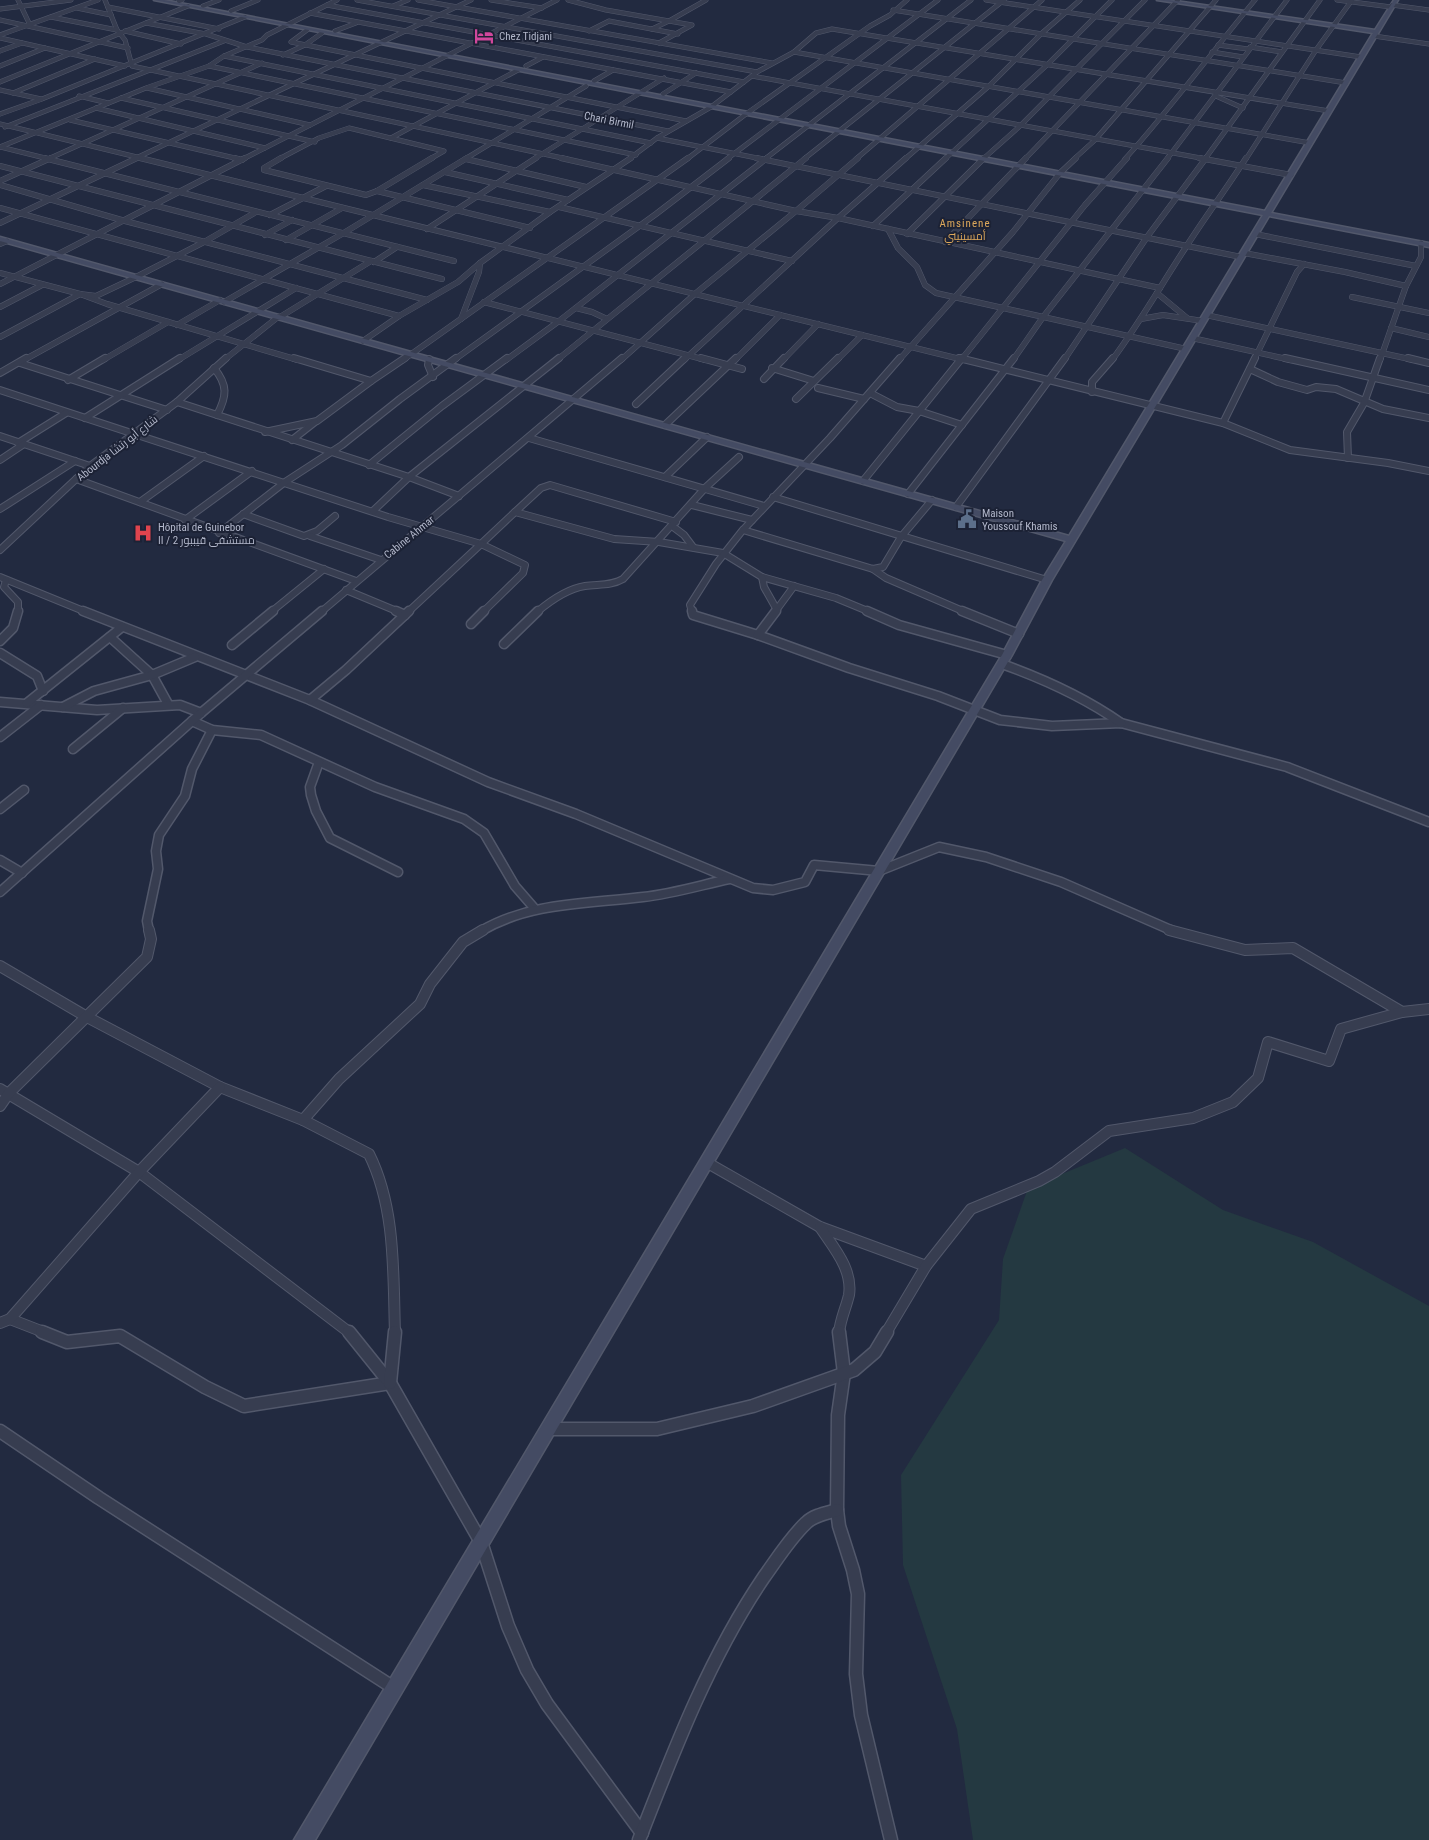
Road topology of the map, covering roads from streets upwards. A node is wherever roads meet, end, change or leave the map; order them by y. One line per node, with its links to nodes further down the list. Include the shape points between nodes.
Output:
1 (18, 0): 37 (street)
2 (71, 0): 31 (street)
3 (98, 0): 45 (street)
4 (105, 0): 38 (street)
5 (156, 0): 39 (street)
6 (219, 0): 40 (street)
7 (258, 0): 50 (street)
8 (337, 0): 36 (street)
9 (357, 0): 41 (street)
10 (408, 0): 41 (street)
11 (418, 0): 42 (street)
12 (471, 0): 42 (street)
13 (491, 0): 46 (street)
14 (557, 0): 46 (street)
15 (568, 0): 65 (street)
16 (706, 0): 65 (street)
17 (907, 0): 48 (street)
18 (938, 0): 57 (street)
19 (971, 0): 66 (street)
20 (986, 0): 32 (street)
21 (1042, 0): 43 (street, Cabine Ahmar)
22 (1080, 0): 51 (street)
23 (1112, 0): 58 (street)
24 (1145, 0): 67 (street)
25 (1159, 0): 33 (street)
26 (1216, 0): 44 (street)
27 (1255, 0): 52 (street)
28 (1287, 0): 61 (street)
29 (1320, 0): 68 (street)
30 (1337, 0): 34 (street)
31 (60, 1): 37 (street)
32 (1003, 1): 43 (street); 72 (street)
33 (1177, 1): 44 (street); 74 (street)
34 (1351, 1): 35 (street); 75 (street)
35 (1393, 4): 49 (street); 93 (street)
36 (327, 5): 53 (street); 54 (street)
37 (20, 6): 47 (street); 73 (street)
38 (108, 6): 55 (street); 60 (street)
39 (188, 6): 60 (street); 62 (street)
40 (203, 6)
41 (392, 6): 54 (street); 56 (street)
42 (456, 6): 56 (street); 63 (street)
43 (1034, 7): 51 (street); 80 (street, Cabine Ahmar)
44 (1209, 7): 52 (street); 83 (street)
45 (76, 8): 55 (street); 59 (street)
46 (542, 8): 63 (street)
47 (0, 9)
48 (893, 10): 57 (street); 89 (street)
49 (1429, 10)
50 (231, 11)
51 (1066, 12): 58 (street); 92 (street)
52 (1245, 12): 61 (street); 95 (street)
53 (310, 14): 69 (street); 76 (street)
54 (375, 14): 69 (street); 71 (street)
55 (111, 15): 87 (street)
56 (440, 15): 71 (street); 77 (street)
57 (918, 15): 66 (street); 98 (street)
58 (1095, 16): 67 (street); 99 (street)
59 (50, 17): 73 (street); 87 (street)
60 (161, 17): 70 (street); 78 (street)
61 (1274, 17): 68 (street); 102 (street)
62 (245, 18): 76 (street); 78 (street)
63 (522, 18): 77 (street); 82 (street)
64 (0, 20): 73 (street)
65 (669, 20): 79 (street); 91 (street, via 692,25)
66 (945, 20): 72 (street); 104 (street)
67 (1124, 20): 74 (street); 109 (street)
68 (1304, 21): 75 (street); 113 (street)
69 (357, 22): 85 (street); 86 (street)
70 (146, 23): 84 (street); 90 (street, Chari Birmil)
71 (423, 23): 86 (street); 94 (street)
72 (972, 24): 80 (street); 118 (street)
73 (28, 25): 96 (street); 100 (street)
74 (1152, 25): 83 (street); 120 (street)
75 (1333, 25): 93 (street); 121 (street)
76 (287, 26): 81 (street); 114 (street)
77 (506, 26): 94 (street); 97 (street)
78 (219, 29): 90 (street)
79 (652, 29): 82 (street, via 609,21); 91 (street)
80 (1008, 29): 92 (street); 127 (street, Cabine Ahmar)
81 (307, 30): 88 (street); 111 (street, via 291,41)
82 (590, 30): 97 (street); 103 (street)
83 (1190, 30): 95 (street); 130 (street)
84 (125, 31): 87 (street); 107 (street)
85 (335, 31)
86 (404, 31): 106 (street); 108 (street)
87 (118, 32): 100 (street); 117 (street)
88 (322, 32): 106 (street); 111 (street)
89 (859, 33): 98 (street); 124 (street, via 827,28 814,34); 137 (street)
90 (206, 34): 101 (street, Chari Birmil); 107 (street)
91 (678, 34): 103 (street)
92 (1041, 34): 99 (street); 144 (street)
93 (1375, 34): 110 (street); 139 (street)
94 (489, 35): 108 (street); 115 (street)
95 (1226, 36): 102 (street); 112 (street)
96 (0, 37): 105 (street)
97 (572, 38): 115 (street); 123 (street)
98 (887, 38): 104 (street); 147 (street)
99 (1071, 40): 109 (street); 152 (street)
100 (100, 41): 117 (street); 128 (street)
101 (224, 41): 114 (street, Chari Birmil); 158 (street)
102 (1255, 41): 113 (street); 119 (street)
103 (661, 42): 123 (street); 149 (street)
104 (915, 42): 118 (street); 157 (street)
105 (22, 43): 116 (street); 122 (street)
106 (378, 43): 132 (street); 134 (street)
107 (181, 44): 151 (street)
108 (472, 44): 134 (street); 136 (street)
109 (1099, 44): 120 (street); 160 (street)
110 (1429, 44)
111 (305, 45): 129 (street); 132 (street)
112 (1218, 45): 119 (street); 125 (street)
113 (1287, 46): 121 (street); 126 (street)
114 (247, 47): 129 (street, Chari Birmil); 133 (street)
115 (557, 47): 136 (street); 146 (street)
116 (45, 48): 128 (street); 153 (street)
117 (128, 48): 151 (street)
118 (946, 48): 127 (street); 169 (street)
119 (1249, 48): 126 (street); 138 (street)
120 (1133, 49): 130 (street); 170 (street)
121 (1316, 50): 139 (street); 173 (street)
122 (0, 51)
123 (644, 52): 143 (street); 146 (street)
124 (794, 52): 137 (street); 149 (street)
125 (1212, 52): 138 (street); 145 (street)
126 (1282, 52): 164 (street)
127 (980, 53): 144 (street); 176 (street, Cabine Ahmar)
128 (71, 54): 140 (street); 179 (street)
129 (284, 54): 135 (street); 142 (street, Chari Birmil)
130 (1169, 54): 145 (street); 178 (street)
131 (325, 55): 142 (street)
132 (353, 55): 150 (street); 159 (street)
133 (224, 56): 148 (street); 154 (street)
134 (447, 56): 159 (street); 161 (street)
135 (276, 57)
136 (542, 57): 155 (street); 162 (street)
137 (825, 57): 147 (street); 186 (street)
138 (1243, 57): 156 (street)
139 (1361, 57): 184 (street)
140 (95, 59): 151 (street); 196 (street)
141 (269, 60): 148 (street)
142 (315, 60): 150 (street, Chari Birmil)
143 (692, 60): 163 (street); 166 (street)
144 (1016, 60): 152 (street); 188 (street)
145 (1205, 60): 156 (street); 191 (street)
146 (629, 61): 162 (street); 163 (street)
147 (853, 62): 157 (street); 192 (street)
148 (262, 63): 165 (street); 167 (street)
149 (772, 63): 166 (street)
150 (334, 64): 167 (street); 174 (street, Chari Birmil)
151 (127, 65): 158 (street); 197 (street)
152 (1047, 65): 160 (street); 194 (street)
153 (0, 66)
154 (209, 66): 165 (street); 171 (street)
155 (526, 66)
156 (1237, 66): 164 (street); 202 (street)
157 (882, 68): 169 (street); 204 (street)
158 (149, 69): 171 (street); 205 (street)
159 (422, 69): 174 (street); 180 (street)
160 (1075, 69): 170 (street); 209 (street)
161 (518, 70): 180 (street); 199 (street)
162 (613, 70): 175 (street); 177 (street)
163 (677, 70): 168 (street); 175 (street)
164 (1269, 71): 173 (street); 212 (street)
165 (242, 72): 182 (street); 185 (street)
166 (757, 72): 172 (street)
167 (313, 73): 182 (street); 190 (street)
168 (696, 73): 181 (street); 183 (street)
169 (912, 73): 176 (street); 214 (street)
170 (1108, 74): 178 (street); 216 (street)
171 (176, 76): 185 (street); 189 (street)
172 (752, 76): 181 (street); 186 (street)
173 (1301, 76): 184 (street); 217 (street)
174 (404, 78): 190 (street); 198 (street, Chari Birmil)
175 (662, 80): 183 (street); 199 (street)
176 (948, 80): 188 (street); 219 (street, Cabine Ahmar)
177 (594, 81)
178 (1146, 81): 191 (street); 227 (street)
179 (0, 82)
180 (494, 82): 198 (street); 208 (street)
181 (744, 82): 195 (street)
182 (293, 83): 206 (street); 211 (street)
183 (680, 83): 195 (street); 201 (street)
184 (1346, 83): 229 (street)
185 (214, 84): 206 (street); 207 (street)
186 (789, 84): 192 (street); 233 (street)
187 (586, 86): 208 (street)
188 (989, 86): 194 (street); 234 (street)
189 (146, 88): 207 (street); 210 (street)
190 (385, 88): 211 (street); 215 (street)
191 (1185, 88): 202 (street); 235 (street)
192 (818, 89): 204 (street); 242 (street)
193 (0, 90): 196 (street)
194 (1018, 91): 209 (street); 243 (street)
195 (731, 92): 221 (street)
196 (13, 93): 213 (street)
197 (59, 93): 200 (street); 213 (street)
198 (475, 93): 215 (street); 224 (street, Chari Birmil)
199 (640, 93): 220 (street); 221 (street)
200 (66, 94)
201 (663, 94)
202 (1216, 94): 212 (street); 225 (street); 246 (street)
203 (73, 95): 205 (street)
204 (848, 95): 214 (street); 251 (street)
205 (81, 96): 218 (street); 249 (street)
206 (266, 96): 226 (street); 228 (street)
207 (187, 97): 223 (street); 226 (street)
208 (568, 97): 220 (street); 224 (street)
209 (1049, 97): 216 (street); 252 (street)
210 (121, 98): 218 (street); 223 (street)
211 (364, 98): 228 (street); 231 (street)
212 (1250, 98): 217 (street); 225 (street)
213 (42, 99): 230 (street)
214 (879, 100): 219 (street); 261 (street)
215 (457, 103): 231 (street); 232 (street)
216 (1081, 103): 227 (street); 262 (street)
217 (1281, 103): 229 (street); 264 (street)
218 (108, 104): 222 (street)
219 (916, 106): 234 (street); 269 (street, Cabine Ahmar)
220 (619, 107): 239 (street); 244 (street)
221 (710, 107): 233 (street); 244 (street)
222 (96, 108): 236 (street); 240 (street)
223 (163, 108): 236 (street); 241 (street)
224 (551, 108): 238 (street); 239 (street, Chari Birmil)
225 (1243, 108): 255 (street)
226 (240, 109): 241 (street); 248 (street)
227 (1120, 110): 235 (street); 270 (street)
228 (338, 111): 248 (street); 253 (street)
229 (1329, 111): 276 (street)
230 (0, 114)
231 (438, 114): 250 (street); 253 (street)
232 (512, 114): 237 (street); 238 (street)
233 (746, 114): 242 (street); 281 (street)
234 (956, 114): 243 (street); 280 (street)
235 (1163, 117): 246 (street); 282 (street)
236 (140, 118): 258 (street); 259 (street)
237 (505, 118)
238 (532, 118): 254 (street); 257 (street)
239 (601, 118): 254 (street); 260 (street, Chari Birmil)
240 (70, 120): 258 (street); 263 (street)
241 (217, 120): 259 (street); 265 (street)
242 (778, 120): 251 (street); 285 (street)
243 (986, 120): 252 (street); 286 (street)
244 (686, 121): 260 (street)
245 (499, 122): 250 (street)
246 (1194, 122): 255 (street); 287 (street)
247 (0, 124): 249 (street)
248 (310, 125): 265 (street)
249 (6, 126): 256 (street); 263 (street)
250 (492, 126): 257 (street)
251 (807, 126): 261 (street); 296 (street)
252 (1020, 126): 262 (street); 293 (street)
253 (411, 128): 266 (street); 267 (street)
254 (581, 128): 272 (street); 275 (street)
255 (1229, 128): 264 (street); 294 (street)
256 (0, 129)
257 (512, 129): 272 (street); 277 (street)
258 (114, 130): 274 (street); 278 (street)
259 (194, 131): 274 (street); 283 (street)
260 (668, 131): 268 (street)
261 (838, 132): 269 (street); 298 (street)
262 (1052, 132): 270 (street); 299 (street)
263 (33, 134): 278 (street); 291 (street, via 0,147)
264 (1262, 134): 276 (street); 300 (street)
265 (288, 136): 273 (street); 283 (street)
266 (457, 137): 271 (street); 277 (street)
267 (392, 138): 273 (street, via 345,128); 284 (street)
268 (658, 138): 275 (street); 281 (street)
269 (878, 139): 280 (street); 308 (street, Cabine Ahmar)
270 (1095, 140): 282 (street); 305 (street)
271 (450, 141)
272 (564, 141): 288 (street); 289 (street)
273 (315, 142): 318 (street, via 264,170)
274 (169, 143): 290 (street); 295 (street)
275 (651, 143): 289 (street)
276 (1310, 143): 309 (street)
277 (491, 144): 288 (street); 292 (street)
278 (80, 145): 290 (street); 291 (street)
279 (444, 145): 284 (street)
280 (919, 146): 286 (street); 312 (street)
281 (704, 147): 285 (street); 310 (street)
282 (1136, 147): 287 (street); 313 (street)
283 (265, 148): 295 (street)
284 (437, 148): 323 (street, via 443,152)
285 (734, 153): 296 (street); 320 (street)
286 (951, 153): 293 (street); 321 (street)
287 (1170, 153): 294 (street); 322 (street)
288 (542, 155): 301 (street); 304 (street)
289 (636, 155): 301 (street)
290 (137, 158): 306 (street); 307 (street)
291 (49, 159): 302 (street); 306 (street)
292 (466, 159): 303 (street); 304 (street)
293 (983, 159): 299 (street); 326 (street)
294 (1204, 159): 300 (street); 328 (street)
295 (242, 160): 307 (street)
296 (765, 160): 298 (street); 325 (street)
297 (0, 166): 302 (street)
298 (798, 166): 308 (street); 333 (street)
299 (1018, 166): 305 (street); 334 (street)
300 (1241, 166): 309 (street); 335 (street)
301 (612, 170): 310 (street); 319 (street)
302 (21, 171): 311 (street); 317 (street)
303 (445, 172): 314 (street); 316 (street)
304 (518, 172): 314 (street); 319 (street)
305 (1060, 173): 313 (street); 345 (street)
306 (105, 174): 317 (street); 324 (street)
307 (212, 175): 324 (street); 329 (street)
308 (838, 175): 312 (street); 343 (street, Cabine Ahmar)
309 (1290, 175): 346 (street)
310 (658, 179): 320 (street); 349 (street)
311 (0, 181)
312 (879, 182): 321 (street); 350 (street)
313 (1105, 182): 322 (street); 353 (street)
314 (497, 184): 327 (street); 332 (street)
315 (0, 185): 331 (street)
316 (423, 185): 327 (street); 330 (street)
317 (79, 186): 331 (street); 336 (street)
318 (326, 186): 323 (street, via 362,194); 329 (street)
319 (586, 187): 332 (street)
320 (690, 187): 325 (street); 357 (street)
321 (912, 189): 326 (street); 358 (street)
322 (1142, 190): 328 (street); 362 (street)
323 (377, 191): 330 (street)
324 (180, 192): 336 (street); 341 (street)
325 (721, 194): 333 (street); 363 (street)
326 (946, 196): 334 (street); 366 (street)
327 (477, 197): 340 (street); 342 (street)
328 (1179, 197): 335 (street); 369 (street)
329 (303, 198): 339 (street); 347 (street)
330 (402, 198): 340 (street); 348 (street)
331 (51, 199): 344 (street); 352 (street)
332 (568, 200): 337 (street)
333 (755, 202): 343 (street); 372 (street)
334 (982, 203): 345 (street); 374 (street)
335 (1216, 204): 346 (street); 376 (street)
336 (154, 206): 352 (street); 356 (street)
337 (559, 207): 342 (street); 349 (street)
338 (0, 208): 344 (street)
339 (342, 208): 348 (street); 355 (street)
340 (455, 211): 359 (street); 360 (street)
341 (256, 212): 347 (street); 356 (street)
342 (550, 212): 359 (street)
343 (796, 212): 350 (street); 381 (street, Cabine Ahmar)
344 (20, 213): 354 (street); 364 (street)
345 (1028, 213): 353 (street); 382 (street)
346 (1267, 214): 367 (street); 375 (street)
347 (270, 215): 351 (street)
348 (371, 216): 360 (street); 365 (street)
349 (603, 218): 357 (street); 386 (street)
350 (838, 218): 358 (street); 389 (street)
351 (292, 220): 355 (street); 368 (street)
352 (125, 221): 364 (street); 373 (street)
353 (1072, 222): 362 (street); 390 (street)
354 (0, 223)
355 (312, 225): 365 (street); 370 (street)
356 (232, 226): 368 (street); 373 (street)
357 (639, 226): 363 (street); 394 (street)
358 (873, 226): 361 (street)
359 (530, 228): 378 (street)
360 (427, 229): 378 (street)
361 (888, 229): 366 (street); 415 (street, via 898,248 917,267 925,285 936,293)
362 (1110, 230): 369 (street); 396 (street)
363 (671, 233): 372 (street); 398 (street)
364 (98, 234): 383 (street); 384 (street)
365 (342, 234): 379 (street); 380 (street)
366 (907, 234): 374 (street)
367 (1255, 234): 385 (street); 395 (street)
368 (265, 235): 370 (street)
369 (1147, 237): 376 (street); 404 (street)
370 (286, 240): 380 (street)
371 (2, 241): 383 (street)
372 (706, 241): 381 (street); 405 (street)
373 (204, 242): 384 (street); 392 (street)
374 (945, 242): 382 (street)
375 (1421, 243): 377 (street); 395 (street, via 1421,257)
376 (1187, 245): 385 (street); 411 (street)
377 (1429, 245)
378 (503, 246): 386 (street); 391 (street)
379 (396, 247): 387 (street); 388 (street)
380 (317, 248): 387 (street); 392 (street)
381 (746, 250): 389 (street); 412 (street, Cabine Ahmar)
382 (994, 252): 390 (street); 415 (street)
383 (56, 255): 399 (street); 400 (street)
384 (176, 255): 400 (street); 403 (street)
385 (1242, 255): 393 (street); 435 (street)
386 (547, 258): 394 (street); 419 (street)
387 (372, 261): 401 (street); 402 (street)
388 (454, 261)
389 (792, 261): 420 (street)
390 (1040, 262): 396 (street); 425 (street)
391 (480, 263): 417 (street, via 458,282); 438 (street, via 466,310)
392 (289, 264): 401 (street); 403 (street)
393 (1304, 264): 409 (street); 445 (street)
394 (583, 266): 398 (street); 427 (street)
395 (1416, 266): 409 (street)
396 (1079, 271): 404 (street); 433 (street)
397 (0, 273): 399 (street)
398 (618, 274): 405 (street); 424 (street)
399 (14, 277): 406 (street); 408 (street)
400 (136, 277): 407 (street); 413 (street, via 96,296)
401 (346, 278): 414 (street); 417 (street)
402 (442, 279)
403 (263, 280): 410 (street); 418 (street)
404 (1119, 280): 411 (street); 443 (street)
405 (652, 283): 412 (street); 436 (street)
406 (0, 284)
407 (162, 284): 418 (street); 423 (street)
408 (42, 285): 413 (street); 421 (street)
409 (1406, 286): 422 (street)
410 (296, 288): 414 (street); 426 (street)
411 (1159, 290): 434 (street); 437 (street)
412 (696, 293): 420 (street); 453 (street, Cabine Ahmar)
413 (80, 294): 423 (street); 449 (street)
414 (319, 295): 430 (street); 432 (street, Abourdja شارع أبو رتشا)
415 (955, 297): 425 (street); 456 (street)
416 (1352, 297): 422 (street)
417 (427, 300): 430 (street)
418 (222, 301): 426 (street); 442 (street)
419 (484, 302): 427 (street); 438 (street)
420 (744, 305): 429 (street); 431 (street); 460 (street)
421 (0, 307)
422 (1400, 307): 428 (street); 444 (street)
423 (120, 308): 440 (street); 463 (street)
424 (576, 308): 436 (street); 439 (street)
425 (1003, 308): 433 (street); 462 (street)
426 (256, 311): 432 (street); 448 (street)
427 (522, 312): 439 (street); 465 (street)
428 (1429, 313)
429 (780, 314): 431 (street); 466 (street)
430 (399, 316): 452 (street)
431 (788, 316): 441 (street)
432 (279, 317): 452 (street); 455 (street, Abourdja شارع أبو رتشا)
433 (1043, 317): 443 (street); 471 (street)
434 (1188, 318): 435 (street); 437 (street, via 1162,315)
435 (1204, 318): 445 (street); 454 (street)
436 (607, 319): 446 (street)
437 (1141, 319): 450 (street)
438 (459, 321): 459 (street)
439 (560, 321): 446 (street); 473 (street)
440 (168, 322): 442 (street); 477 (street)
441 (818, 324): 447 (street); 468 (street)
442 (178, 325): 448 (street)
443 (1085, 326): 450 (street); 478 (street)
444 (1391, 328): 451 (street); 457 (street)
445 (1270, 329): 457 (street); 458 (street)
446 (594, 330): 453 (street); 481 (street)
447 (862, 335): 456 (street); 480 (street)
448 (217, 336): 455 (street); 487 (street)
449 (0, 337)
450 (1129, 337): 454 (street); 485 (street, via 1092,382)
451 (1429, 337)
452 (363, 341): 459 (street)
453 (641, 343): 460 (street); 488 (street, Cabine Ahmar)
454 (1189, 343): 458 (street); 494 (street)
455 (242, 344): 467 (street, Abourdja شارع أبو رتشا); 479 (street)
456 (912, 347): 462 (street); 486 (street)
457 (1382, 352): 464 (street); 475 (street)
458 (1259, 353): 469 (street); 475 (street)
459 (412, 354): 461 (street); 479 (street)
460 (690, 354): 466 (street); 493 (street)
461 (429, 359): 465 (street); 474 (street)
462 (963, 359): 471 (street); 496 (street)
463 (20, 363): 472 (street); 477 (street)
464 (1429, 363)
465 (450, 365): 473 (street); 474 (street)
466 (730, 365): 470 (street); 503 (street)
467 (214, 368): 491 (street, Abourdja شارع أبو رتشا); 498 (street, via 224,382 227,394)
468 (772, 368): 476 (street); 480 (street)
469 (1250, 368): 492 (street, via 1278,382 1307,390 1316,386 1326,387); 502 (street)
470 (742, 369)
471 (1007, 369): 478 (street); 504 (street)
472 (0, 373)
473 (486, 375): 481 (street); 518 (street)
474 (433, 376): 512 (street)
475 (1372, 377): 484 (street); 492 (street)
476 (764, 379)
477 (68, 380): 487 (street)
478 (1050, 380): 485 (street); 536 (street)
479 (371, 381): 501 (street)
480 (814, 381): 489 (street)
481 (526, 386): 488 (street); 524 (street)
482 (818, 388): 490 (street)
483 (0, 390): 497 (street)
484 (1429, 390)
485 (1092, 392): 494 (street)
486 (870, 393): 490 (street); 496 (street, via 897,407)
487 (121, 396): 495 (street); 499 (street)
488 (572, 399): 503 (street); 509 (street, Cabine Ahmar)
489 (796, 399)
490 (864, 400): 519 (street)
491 (177, 402): 495 (street, Abourdja شارع أبو رتشا); 498 (street)
492 (1364, 403): 500 (street); 515 (street, via 1346,432)
493 (636, 404)
494 (1152, 406): 502 (street); 550 (street)
495 (167, 410): 506 (street, Abourdja شارع أبو رتشا)
496 (919, 411): 504 (street); 526 (street)
497 (66, 413): 499 (street); 511 (street)
498 (217, 415): 505 (street)
499 (85, 418): 506 (street)
500 (1429, 418)
501 (317, 421): 505 (street); 510 (street)
502 (1223, 423): 515 (street, via 1290,450)
503 (665, 425): 508 (street)
504 (962, 425): 529 (street)
505 (265, 432): 510 (street)
506 (134, 433): 513 (street); 520 (street, Abourdja شارع أبو رتشا)
507 (0, 436): 511 (street)
508 (707, 437): 519 (street); 523 (street)
509 (528, 438): 523 (street); 530 (street, Cabine Ahmar)
510 (292, 440): 512 (street)
511 (21, 444): 516 (street); 517 (street)
512 (330, 453): 518 (street); 527 (street)
513 (204, 456): 521 (street); 533 (street)
514 (739, 457): 528 (street)
515 (1348, 458): 522 (street)
516 (0, 460)
517 (75, 462): 520 (street); 537 (street)
518 (369, 465): 524 (street)
519 (805, 465): 526 (street); 531 (street)
520 (90, 466): 525 (street, Abourdja شارع أبو رتشا)
521 (252, 471): 527 (street); 542 (street)
522 (1429, 471)
523 (665, 476): 528 (street)
524 (409, 477): 530 (street); 538 (street)
525 (76, 479): 533 (street); 554 (street, Abourdja شارع أبو رتشا)
526 (863, 481): 529 (street)
527 (285, 482): 538 (street); 540 (street)
528 (705, 488): 535 (street); 544 (street)
529 (908, 494): 532 (street)
530 (459, 496): 545 (street, Cabine Ahmar)
531 (774, 497): 535 (street); 549 (street)
532 (932, 500): 536 (street); 549 (street)
533 (140, 502): 542 (street)
534 (692, 505): 543 (street)
535 (764, 506): 543 (street)
536 (956, 507): 550 (street)
537 (0, 509)
538 (373, 511): 545 (street)
539 (515, 512): 544 (street, via 541,488 550,485); 551 (street, via 614,539); 552 (street)
540 (243, 514): 547 (street); 548 (street)
541 (335, 516): 548 (street)
542 (186, 520): 547 (street)
543 (752, 520): 546 (street)
544 (674, 524): 551 (street); 553 (street)
545 (423, 526): 552 (street); 556 (street, Cabine Ahmar)
546 (743, 530): 555 (street); 558 (street)
547 (219, 532): 557 (street)
548 (310, 536): 556 (street)
549 (901, 537): 558 (street, via 883,567); 561 (street)
550 (1071, 540): 561 (street)
551 (659, 542): 553 (street); 573 (street, via 620,581 580,587 552,601)
552 (481, 544): 566 (street); 567 (street, via 525,565 523,572)
553 (693, 547): 555 (street)
554 (0, 550)
555 (723, 553): 559 (street); 570 (street, via 690,609 693,615)
556 (381, 560): 562 (street, Cabine Ahmar)
557 (324, 569): 562 (street); 574 (street)
558 (873, 569): 569 (street, via 886,578)
559 (762, 577): 563 (street); 565 (street)
560 (3, 579): 568 (street); 572 (street, via 4,587 18,602 19,614 17,624)
561 (1047, 580): 569 (street)
562 (356, 581): 564 (street, Cabine Ahmar)
563 (794, 586): 565 (street); 577 (street, via 836,598 899,625)
564 (346, 590): 566 (street); 579 (street, Cabine Ahmar)
565 (777, 610): 570 (street)
566 (405, 615): 581 (street)
567 (471, 624)
568 (122, 628): 571 (street); 576 (street)
569 (1018, 634): 577 (street)
570 (758, 635): 588 (street)
571 (110, 637): 578 (street); 580 (street)
572 (0, 642)
573 (504, 644)
574 (232, 645)
575 (0, 653): 580 (street, via 37,676)
576 (195, 656): 578 (street); 579 (street)
577 (1004, 660): 588 (street); 591 (street, via 1062,686)
578 (152, 675): 584 (street); 586 (street, via 94,691)
579 (246, 675): 581 (street); 589 (street, Cabine Ahmar)
580 (43, 691): 583 (street)
581 (310, 700): 603 (street, via 488,782 576,814)
582 (0, 702): 583 (street)
583 (27, 703): 585 (street)
584 (168, 704): 587 (street); 589 (street, via 186,706)
585 (42, 705): 586 (street); 593 (street)
586 (63, 707): 587 (street)
587 (123, 708): 594 (street)
588 (975, 709): 591 (street, via 1000,720 1031,725); 600 (street)
589 (201, 713): 590 (street, Cabine Ahmar)
590 (192, 721): 592 (street); 602 (street, Cabine Ahmar)
591 (1121, 723): 598 (street, via 1288,767)
592 (212, 730): 595 (street, via 261,735); 609 (street, via 192,768 185,796 159,835 156,851 158,869 147,921 151,939 147,957)
593 (0, 736)
594 (73, 749)
595 (320, 762): 601 (street, via 310,795 330,838); 605 (street, via 375,787 464,819 484,833 515,886)
596 (24, 790): 597 (street)
597 (0, 809)
598 (1429, 822)
599 (0, 860): 602 (street)
600 (879, 871): 603 (street, via 814,865 805,882 782,890 765,891); 608 (street, via 939,847 986,857 1061,882 1165,929 1245,950 1292,948); 614 (street)
601 (398, 872)
602 (22, 873): 604 (street, Cabine Ahmar)
603 (729, 879): 605 (street, via 646,897)
604 (0, 892)
605 (534, 909): 613 (street, via 498,921 463,942 430,984 420,1004 338,1079)
606 (0, 966): 609 (street)
607 (1429, 1009): 608 (street)
608 (1402, 1012): 617 (street, via 1341,1029 1329,1061 1268,1042 1258,1078 1233,1102 1193,1118 1121,1128 1104,1134 1039,1181 971,1209)
609 (87, 1017): 610 (street); 611 (street)
610 (220, 1086): 613 (street); 615 (street)
611 (4, 1091): 612 (street); 615 (street)
612 (0, 1106)
613 (303, 1120): 620 (street, via 369,1154 374,1164 391,1227 395,1340)
614 (706, 1162): 616 (street); 621 (street)
615 (139, 1172): 618 (street); 620 (street, via 340,1324 356,1339)
616 (820, 1227): 617 (street); 619 (street, via 841,1258 848,1279 849,1293 839,1331)
617 (926, 1266): 619 (street, via 875,1352 862,1364)
618 (5, 1320): 620 (street, via 68,1342 120,1336 205,1387 244,1406)
619 (844, 1373): 621 (street, via 753,1406 657,1429); 623 (street, via 838,1416)
620 (390, 1384): 624 (street)
621 (548, 1429): 624 (street)
622 (0, 1431): 625 (street)
623 (837, 1510): 626 (street, via 815,1517 806,1524 740,1615 685,1724); 628 (street, via 858,1594 856,1674 861,1716)
624 (481, 1542): 625 (street); 626 (street, via 508,1626 528,1670 547,1704)
625 (394, 1688): 627 (street)
626 (640, 1836)
627 (304, 1840)
628 (891, 1840)

